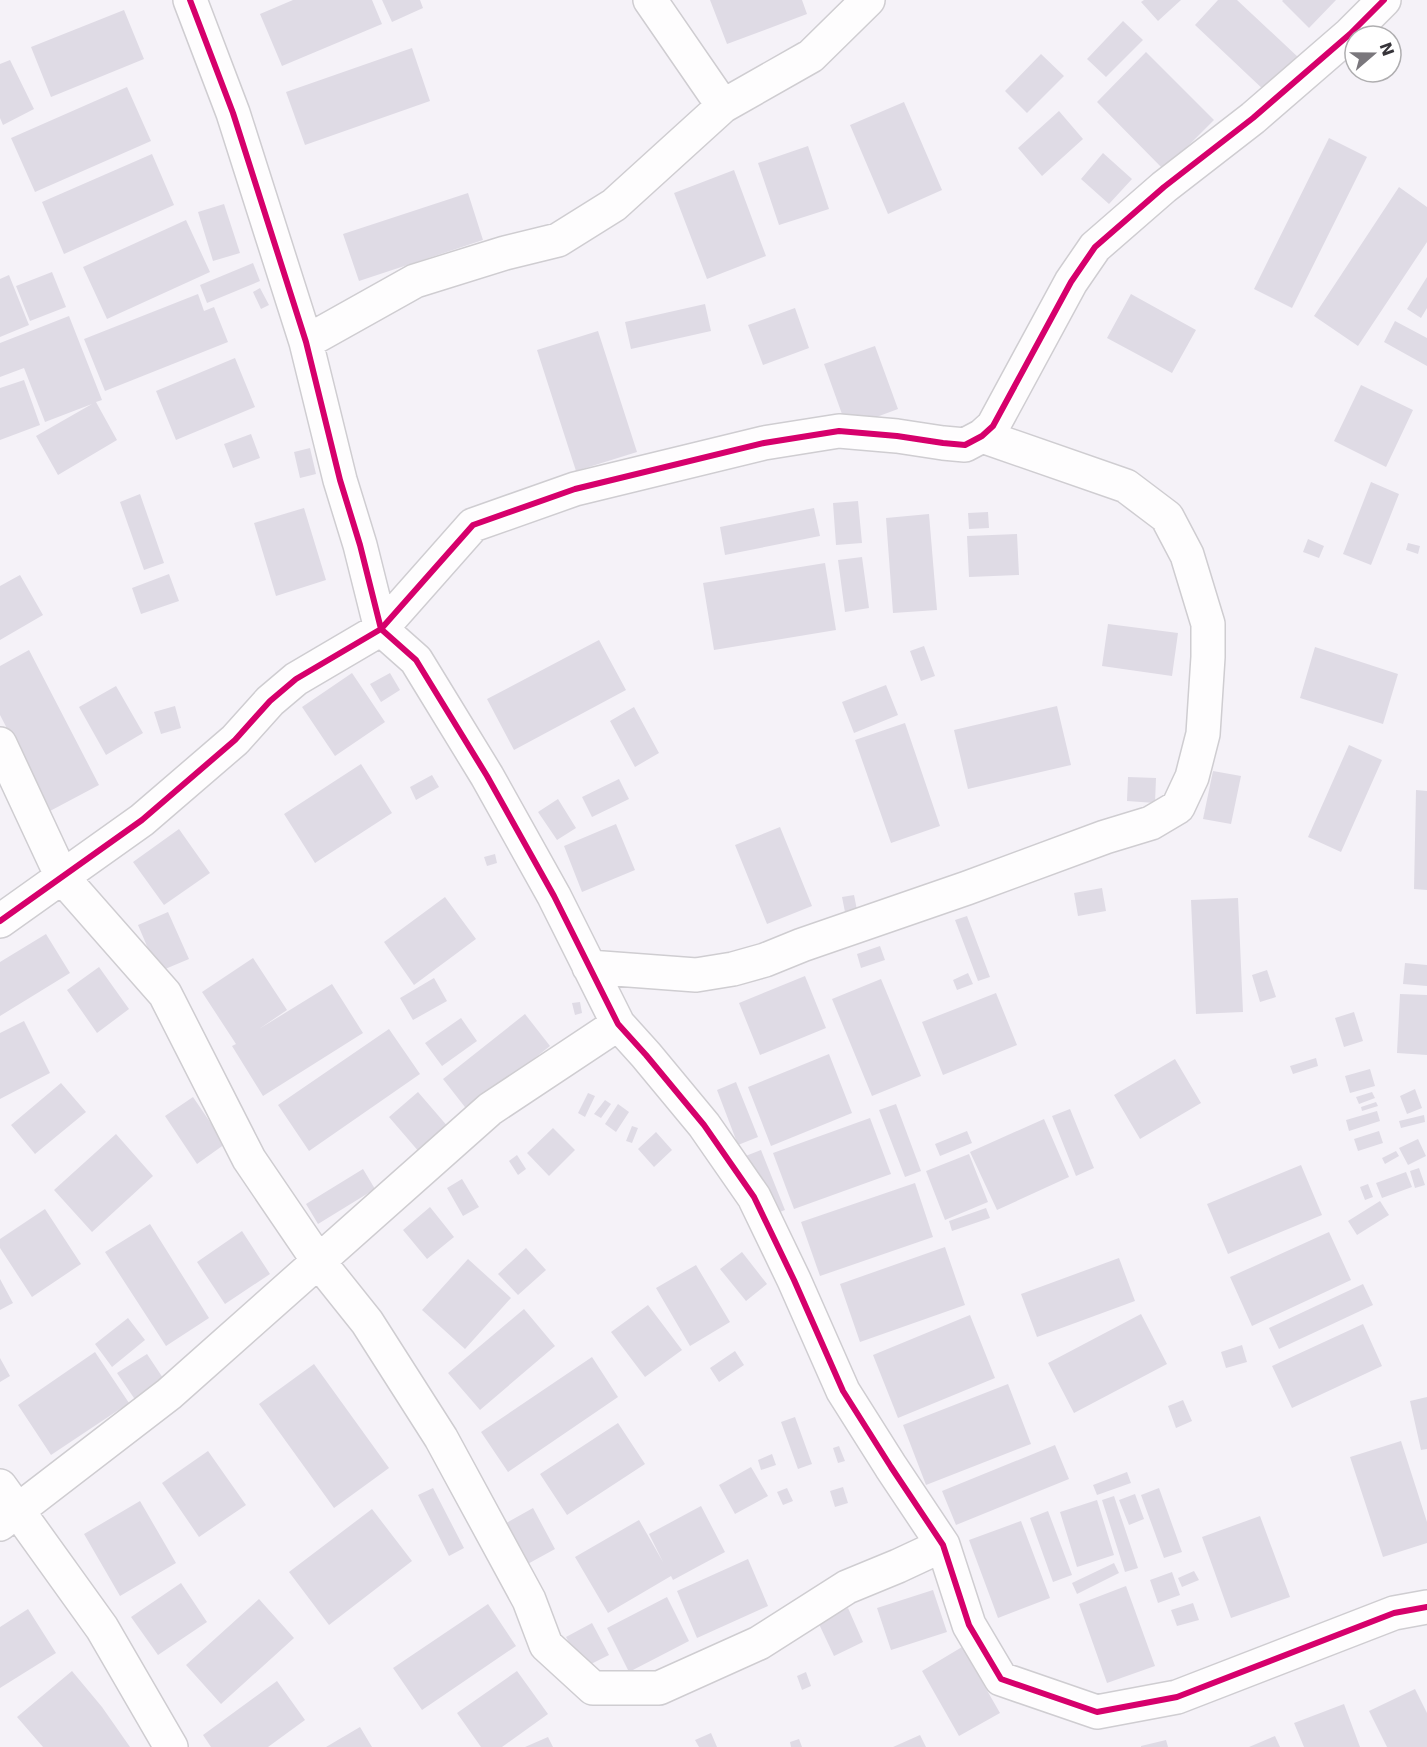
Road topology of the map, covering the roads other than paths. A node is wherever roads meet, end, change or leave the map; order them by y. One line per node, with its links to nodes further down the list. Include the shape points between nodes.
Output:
1 (190, 0): 6 (street, via 233,113)
2 (650, 0): 5 (street)
3 (868, 0): 5 (street, via 811,56)
4 (1384, 0): 7 (street, via 1253,118 1095,247 1071,282 993,426)
5 (723, 106): 6 (street, via 614,205 558,240 415,281)
6 (306, 342): 8 (street)
7 (982, 436): 8 (street, via 965,445 839,431 764,443 575,489 473,525); 12 (street, via 1126,486 1167,517 1187,555 1208,624 1203,734 1192,777 1178,807 1151,823 733,969 696,975)
8 (381, 629): 10 (street, via 296,680 270,701 235,740 150,812); 12 (street, via 416,660 554,896)
9 (0, 744): 10 (street)
10 (62, 877): 11 (street); 14 (street, via 165,994 249,1159)
11 (0, 921)
12 (589, 967): 13 (street)
13 (618, 1024): 14 (street, via 490,1109); 16 (street, via 704,1125 754,1197 843,1390)
14 (319, 1262): 15 (street, via 169,1394); 16 (street, via 367,1322 441,1438 529,1600 546,1645 593,1688 659,1688 759,1643 847,1587)
15 (6, 1507): 18 (street, via 102,1628)
16 (943, 1545): 17 (street, via 969,1625 1001,1679 1097,1712 1177,1697 1394,1613)
17 (1427, 1607)
18 (171, 1747)

